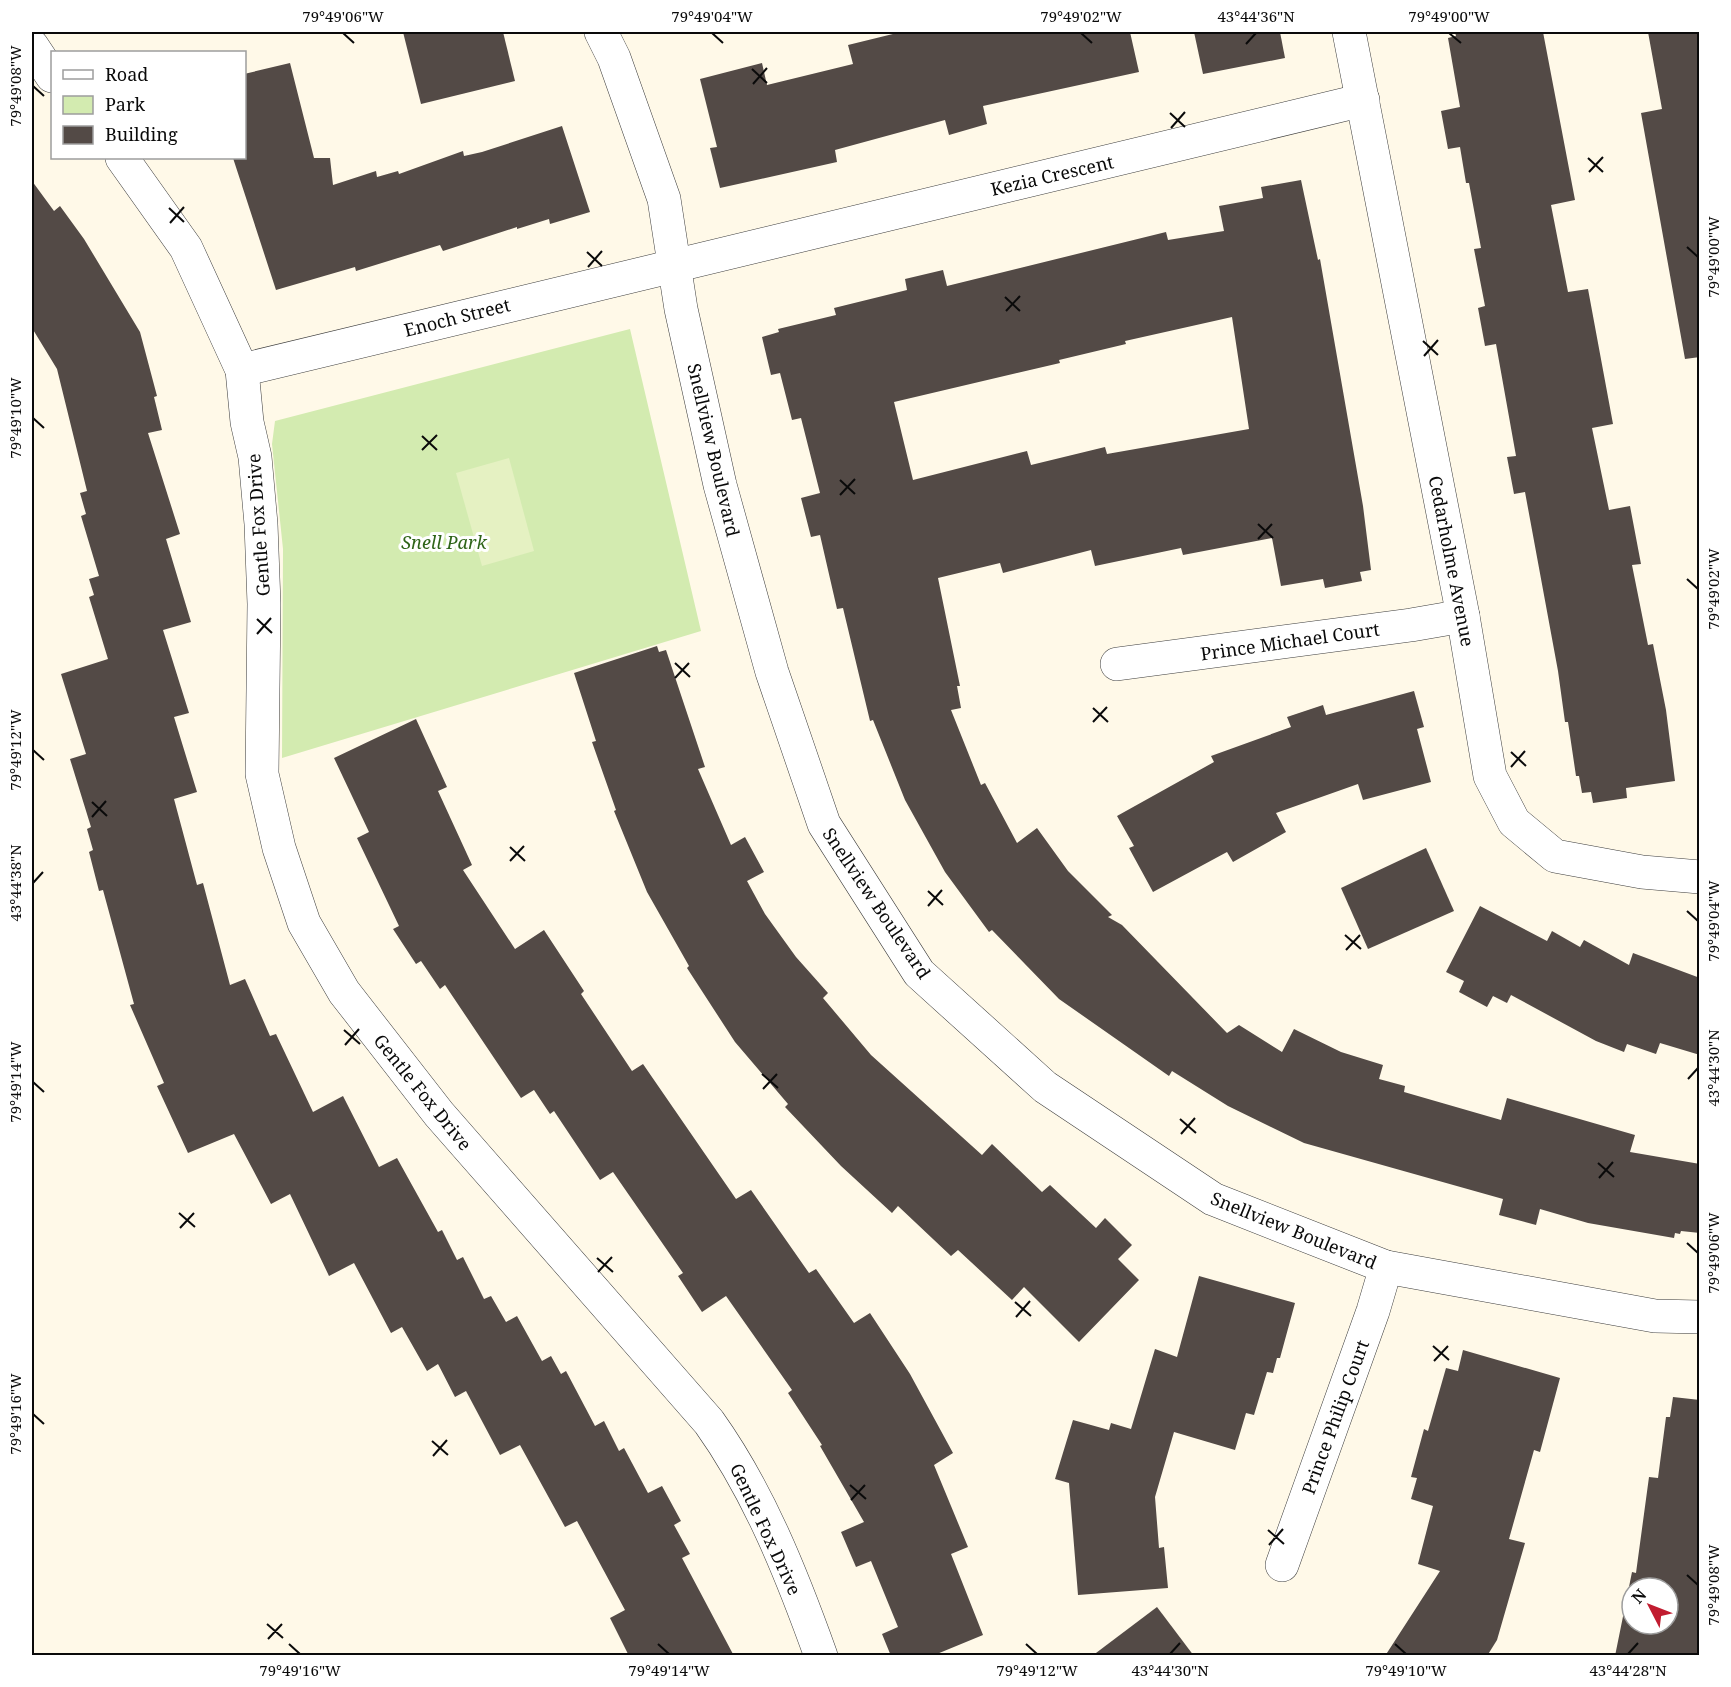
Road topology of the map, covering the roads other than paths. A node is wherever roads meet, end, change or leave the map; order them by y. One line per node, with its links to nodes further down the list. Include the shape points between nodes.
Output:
1 (601, 32): 7 (street, Snellview Boulevard, via 664,199)
2 (1349, 32): 5 (street)
3 (32, 46): 4 (street)
4 (51, 74)
5 (1363, 100): 7 (street, Kezia Crescent); 9 (street, Cedarholme Avenue)
6 (123, 159): 8 (street, Gentle Fox Drive, via 186,248)
7 (673, 264): 8 (street, Enoch Street); 12 (street, Snellview Boulevard, via 720,485 772,672 824,824 919,973 1045,1087 1213,1199)
8 (242, 370): 15 (street, Gentle Fox Drive, via 261,525 262,774 279,848 304,923 344,993 409,1078 709,1422 749,1482)
9 (1463, 616): 10 (street, Prince Michael Court); 11 (street, Cedarholme Avenue, via 1490,776 1514,822 1555,856 1642,873)
10 (1117, 664)
11 (1700, 877)
12 (1386, 1267): 13 (street, Snellview Boulevard, via 1655,1316); 14 (street, Prince Philip Court)
13 (1700, 1317)
14 (1282, 1565)
15 (821, 1656)

